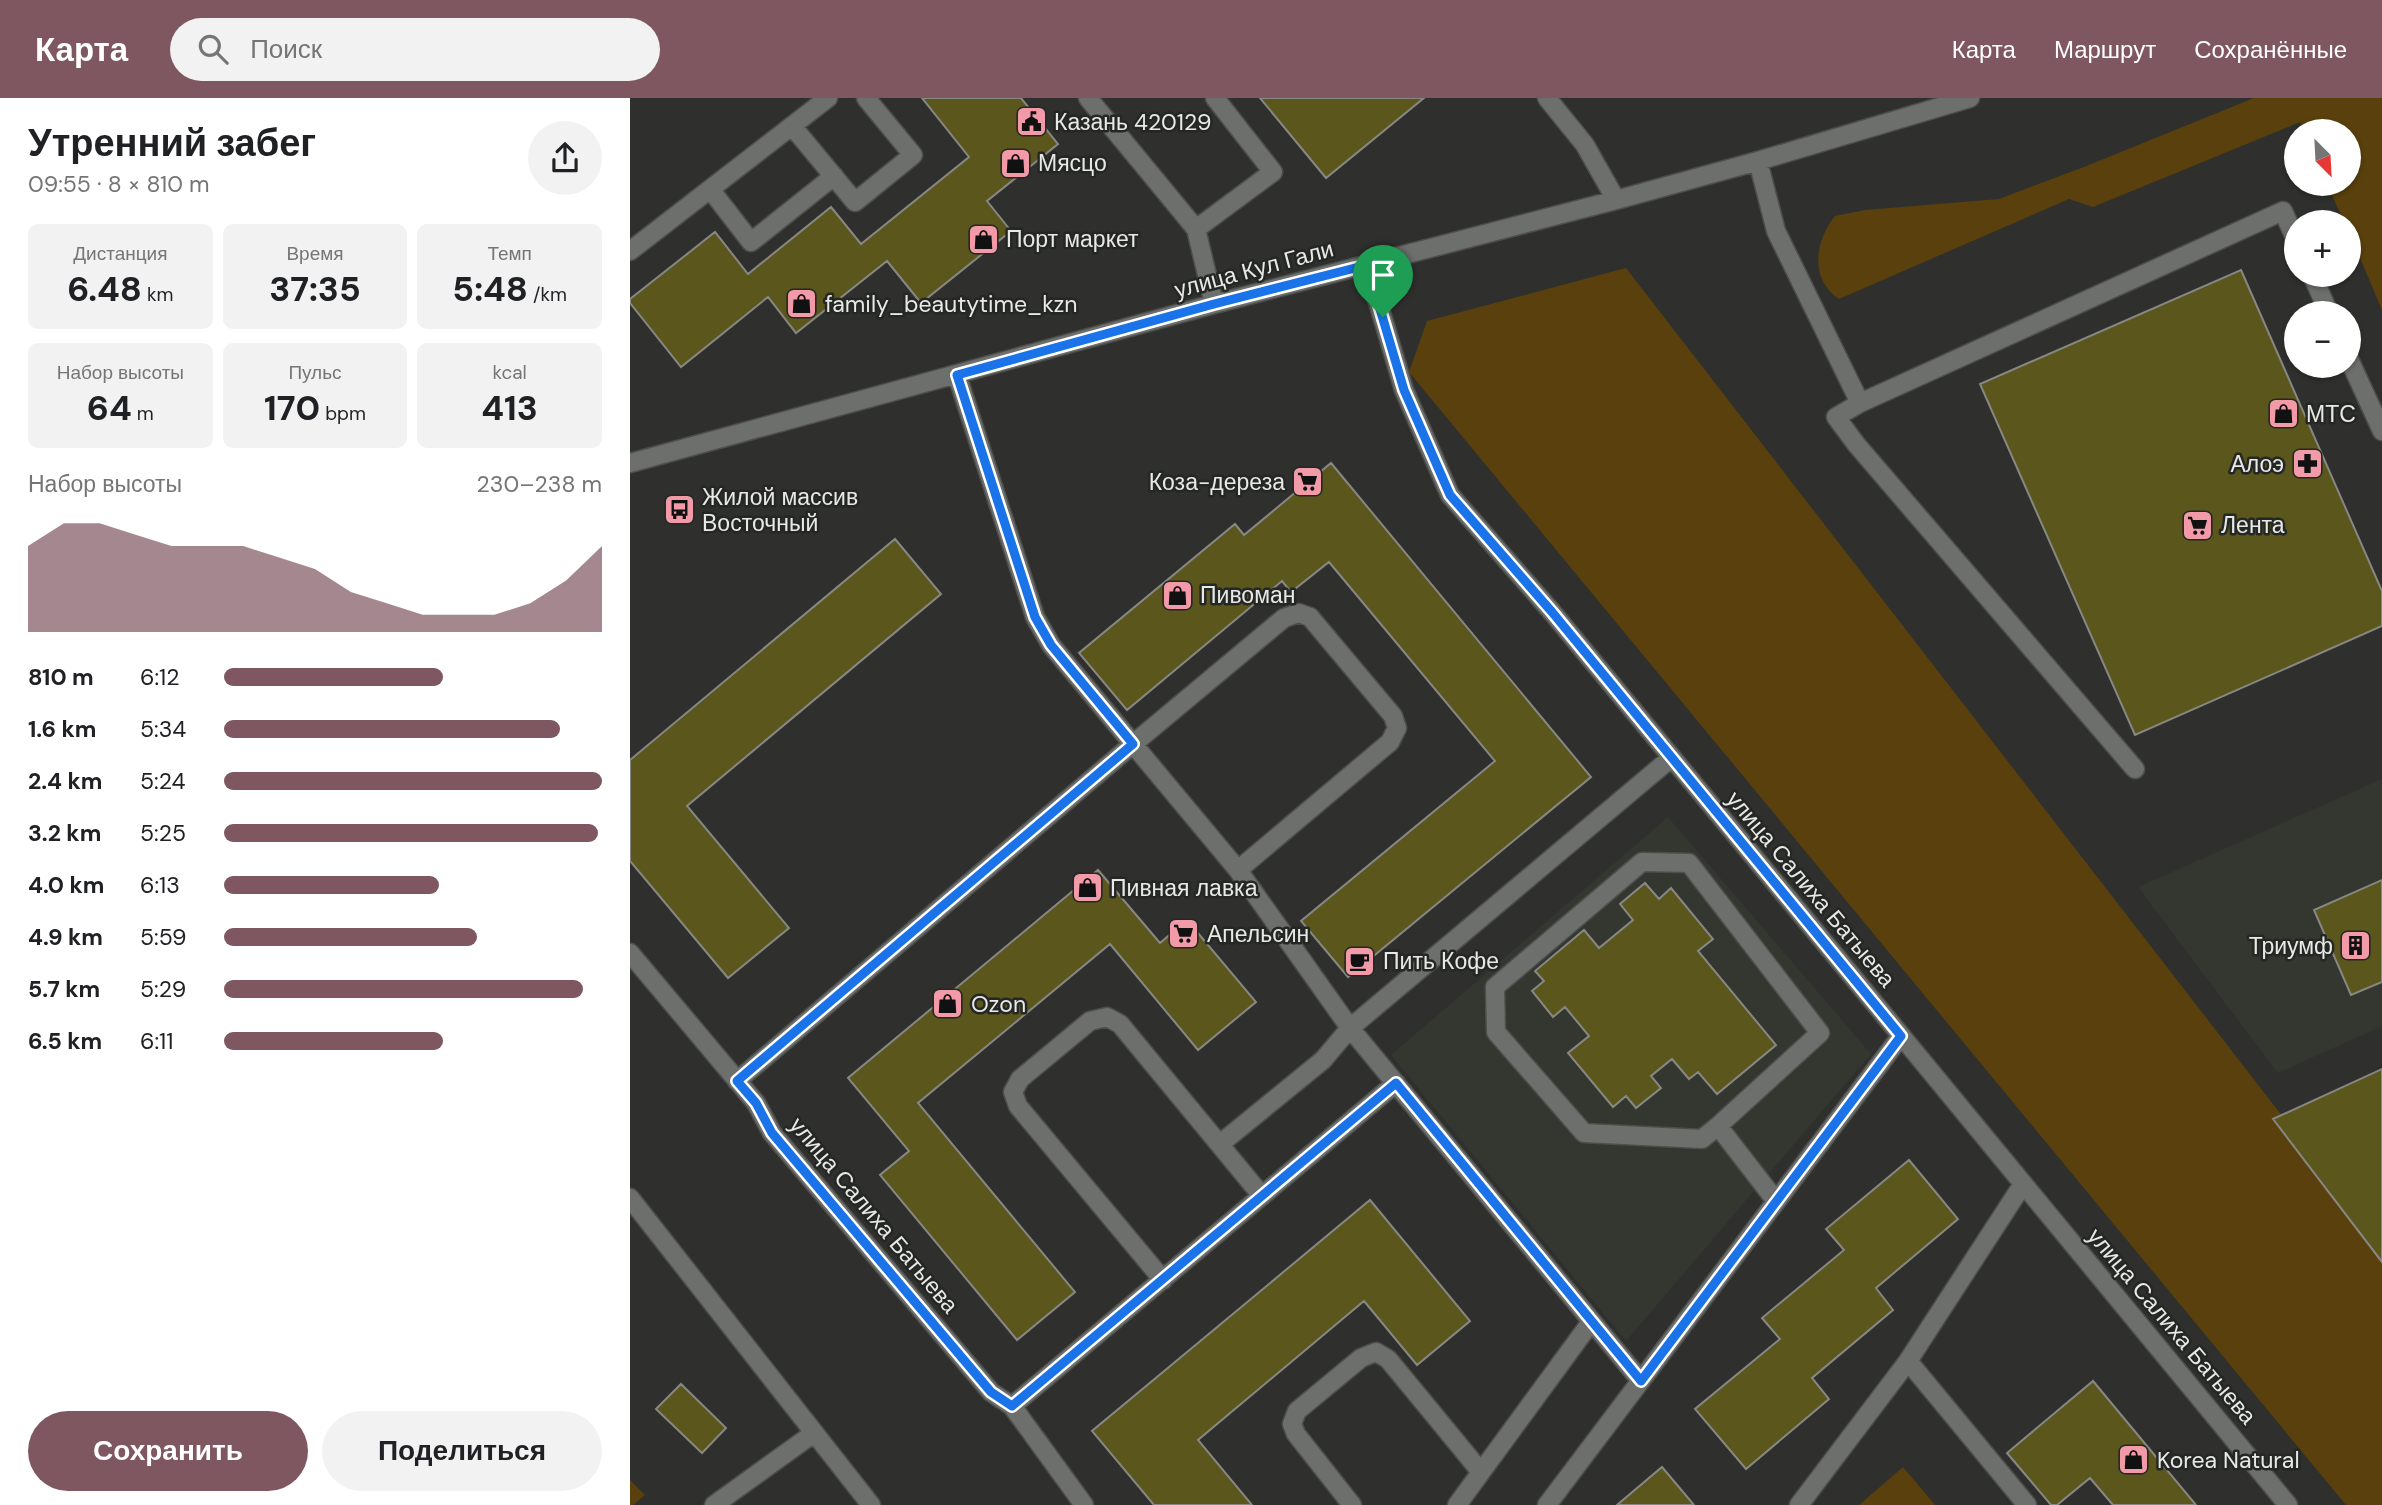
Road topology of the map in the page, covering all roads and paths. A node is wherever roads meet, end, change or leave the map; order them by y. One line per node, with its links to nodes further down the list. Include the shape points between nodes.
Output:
1 (828, 98): 7 (street)
2 (866, 98): 9 (street, via 913,155 855,202)
3 (1088, 98): 13 (street)
4 (1215, 98): 13 (street, via 1273,172)
5 (1547, 98): 11 (street, via 1585,145)
6 (1970, 98): 8 (street, улица Кул Гали)
7 (792, 126): 9 (street); 10 (street)
8 (1758, 161): 11 (street, улица Кул Гали); 19 (street, via 1776,232)
9 (834, 176): 10 (street, via 751,242)
10 (710, 190): 14 (street)
11 (1616, 200): 15 (street, улица Кул Гали)
12 (2284, 213): 19 (street)
13 (1196, 229): 16 (street)
14 (630, 251)
15 (1367, 265): 16 (street, улица Кул Гали); 23 (street, улица Салиха Батыева, via 1404,390 1450,495)
16 (1214, 304): 17 (street, улица Кул Гали)
17 (957, 375): 21 (street, улица Кул Гали); 22 (street, via 1035,617 1051,645)
18 (2358, 378): 20 (street)
19 (1860, 403): 24 (street, via 1836,417 1856,444)
20 (2382, 431)
21 (630, 463)
22 (1133, 744): 25 (street); 25 (street, via 1284,618 1299,613 1310,617 1393,716 1397,728 1390,741); 29 (street)
23 (1671, 758): 27 (street); 28 (street, улица Салиха Батыева)
24 (2135, 769)
25 (1238, 870): 27 (street)
26 (630, 953): 29 (street, улица Салиха Батыева)
27 (1350, 1028): 30 (street); 32 (street, via 1323,1060)
28 (1901, 1036): 33 (street, улица Салиха Батыева); 36 (street)
29 (737, 1081): 41 (street, улица Салиха Батыева, via 772,1133 991,1392)
30 (1396, 1083): 34 (street); 38 (street)
31 (1718, 1126): 31 (street, via 1702,1139 1584,1133 1496,1032 1495,987 1642,862 1689,863 1820,1033); 36 (street)
32 (1220, 1144): 34 (street); 37 (street, via 1120,1024 1107,1017 1090,1021 1020,1079 1013,1092 1018,1106)
33 (2023, 1184): 39 (street); 52 (street, улица Салиха Батыева)
34 (1262, 1196): 37 (street)
35 (630, 1198): 42 (street)
36 (1776, 1201): 40 (street)
37 (1163, 1280): 41 (street)
38 (1591, 1322): 40 (street); 43 (street)
39 (1908, 1361): 50 (street); 51 (street)
40 (1641, 1381): 49 (street)
41 (1012, 1406): 46 (street, улица Салиха Батыева)
42 (814, 1433): 44 (street); 45 (street)
43 (1481, 1472): 47 (street, via 1388,1359 1376,1352 1361,1358 1297,1411 1292,1424); 48 (street)
44 (714, 1505)
45 (871, 1505)
46 (1084, 1505)
47 (1352, 1505)
48 (1457, 1505)
49 (1547, 1505)
50 (1799, 1505)
51 (2027, 1505)
52 (2288, 1505)

